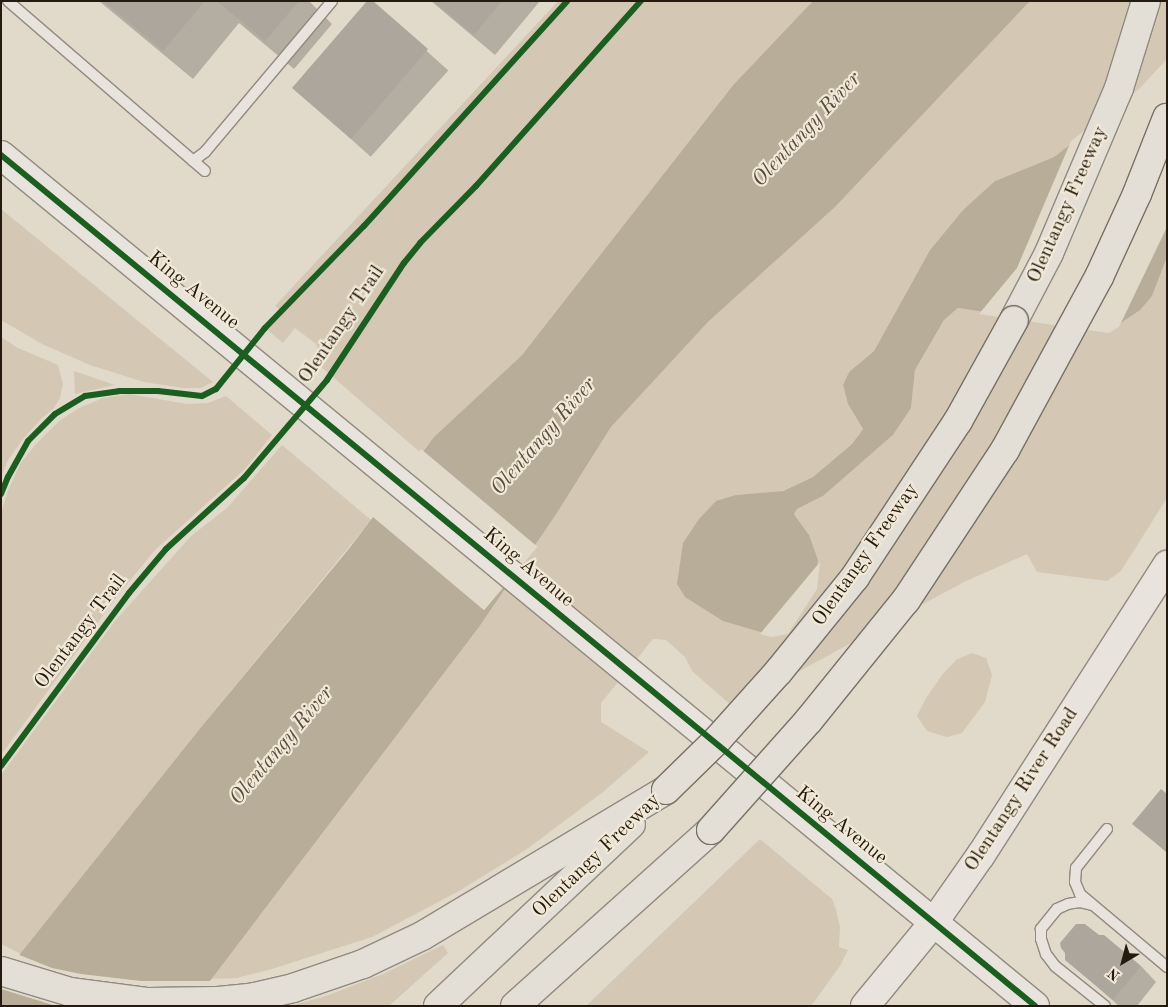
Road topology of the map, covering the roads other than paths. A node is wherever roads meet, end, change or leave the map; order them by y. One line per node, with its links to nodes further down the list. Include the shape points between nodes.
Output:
1 (8, 1): 6 (lane)
2 (332, 1): 6 (lane, via 205,152)
3 (1146, 1): 9 (highway, Olentangy Freeway, bridge, via 1119,88 1049,253 958,421 855,577 815,628 730,726)
4 (1167, 118): 16 (highway, bridge, via 1100,277 1005,450 906,600 809,720 711,830)
5 (1, 155): 12 (street, King Avenue)
6 (193, 161): 7 (lane)
7 (205, 171)
8 (1167, 565): 12 (street, Olentangy River Road, via 981,855)
9 (666, 790): 14 (highway, via 447,923 363,964 293,988 255,997 176,1003 95,997 42,985); 15 (highway, Olentangy Freeway)
10 (1107, 828): 11 (lane, via 1076,868 1075,882 1080,894)
11 (1093, 906): 13 (lane); 19 (lane, via 1080,902 1057,910 1041,929 1041,939 1055,966)
12 (934, 922): 17 (street, Olentangy River Road); 18 (street, King Avenue)
13 (1167, 967)
14 (1, 971)
15 (438, 1006)
16 (515, 1006)
17 (865, 1006)
18 (1035, 1006)
19 (1105, 1006)

